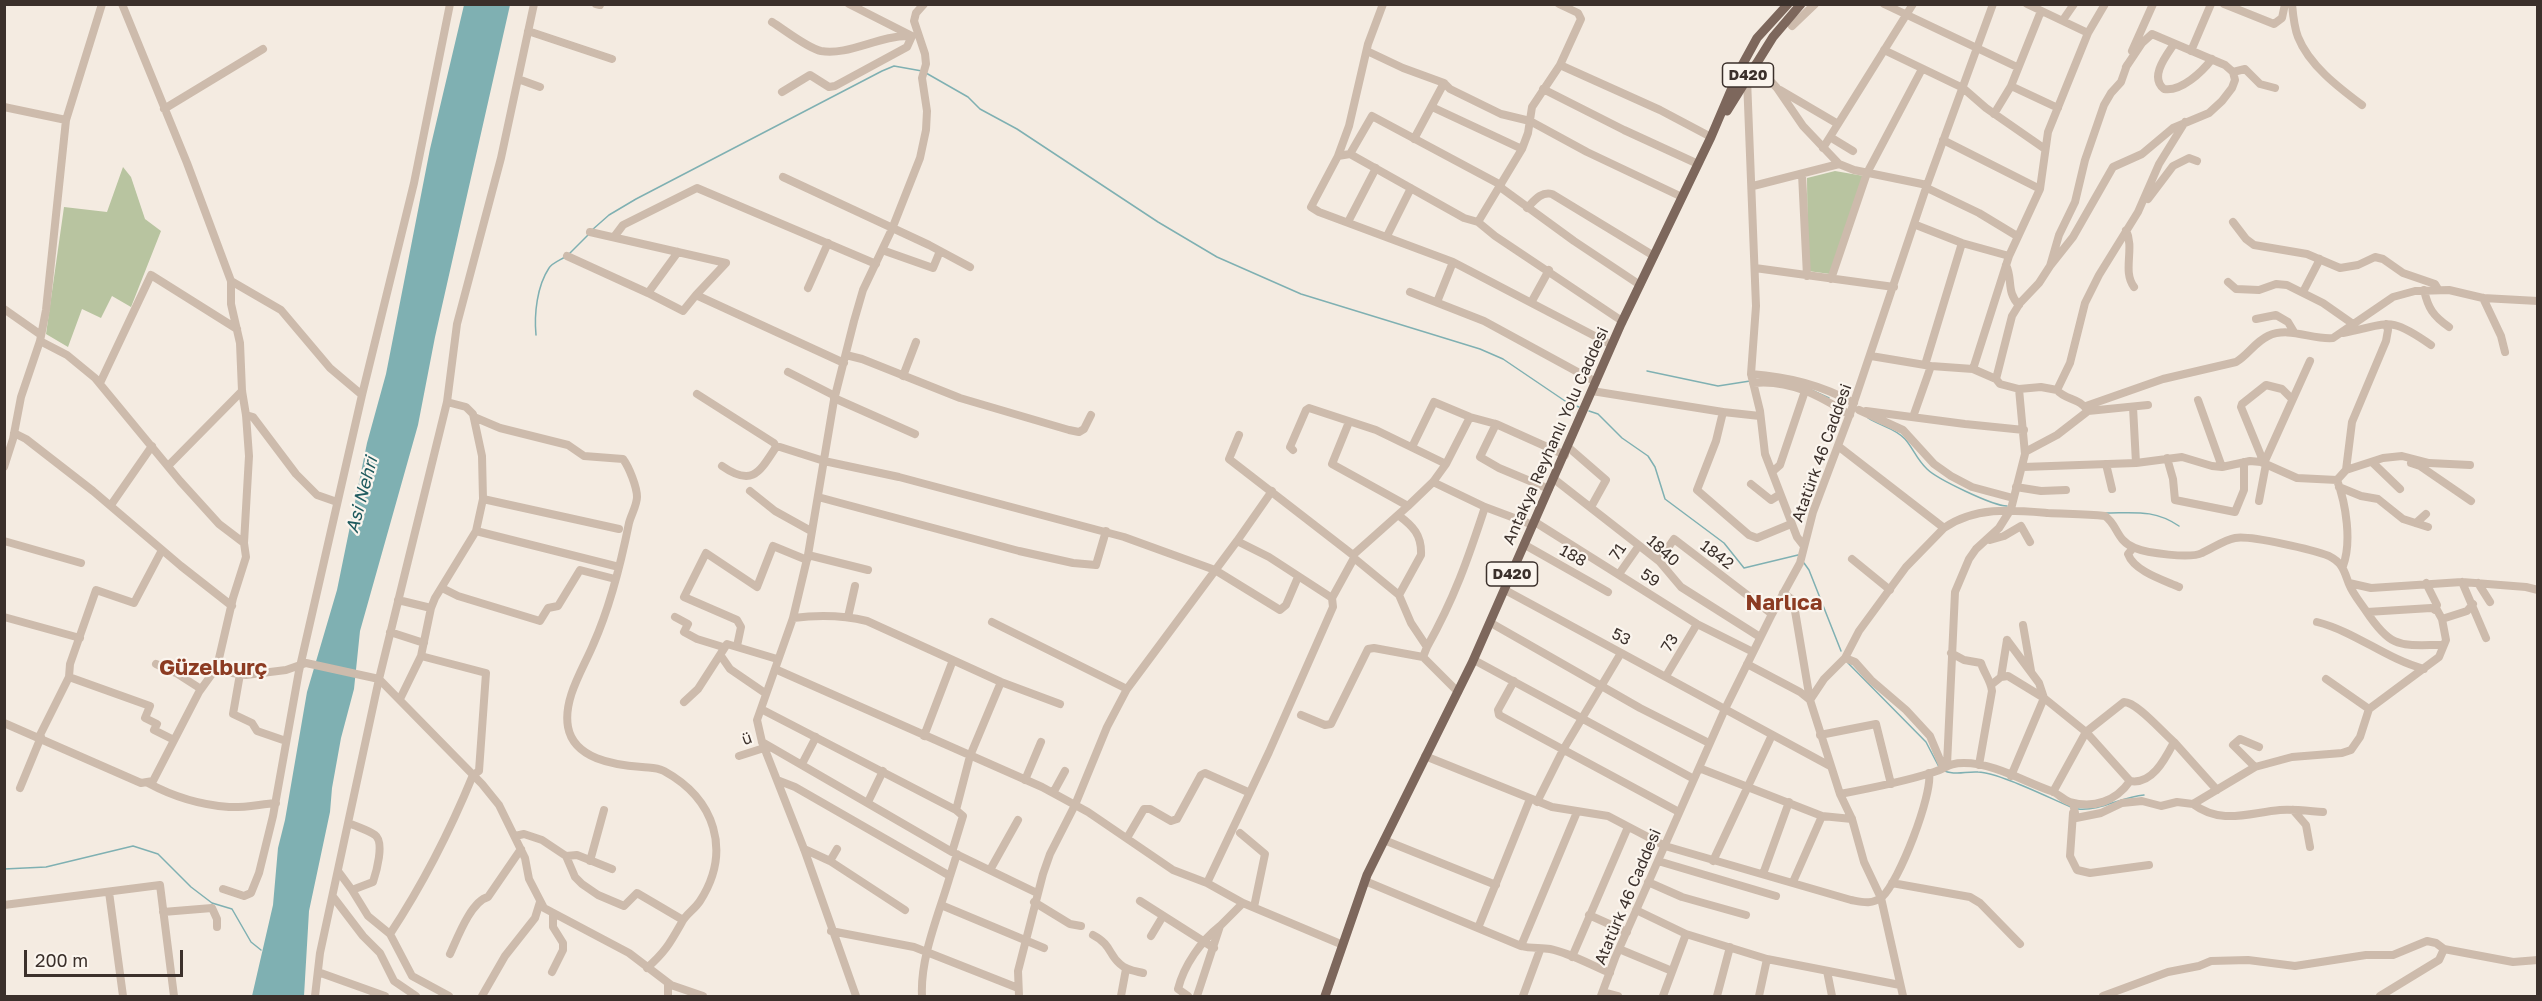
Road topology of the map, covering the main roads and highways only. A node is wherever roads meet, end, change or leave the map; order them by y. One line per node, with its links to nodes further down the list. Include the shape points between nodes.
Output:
1 (1788, 4): 3 (main road, D420, via 1757,38)
2 (1801, 4): 3 (main road, D420, via 1755,64)
3 (1704, 152): 4 (main road, Antakya Reyhanlı Yolu Caddesi / D420, via 1612,345 1474,660 1365,881)
4 (1325, 996)

